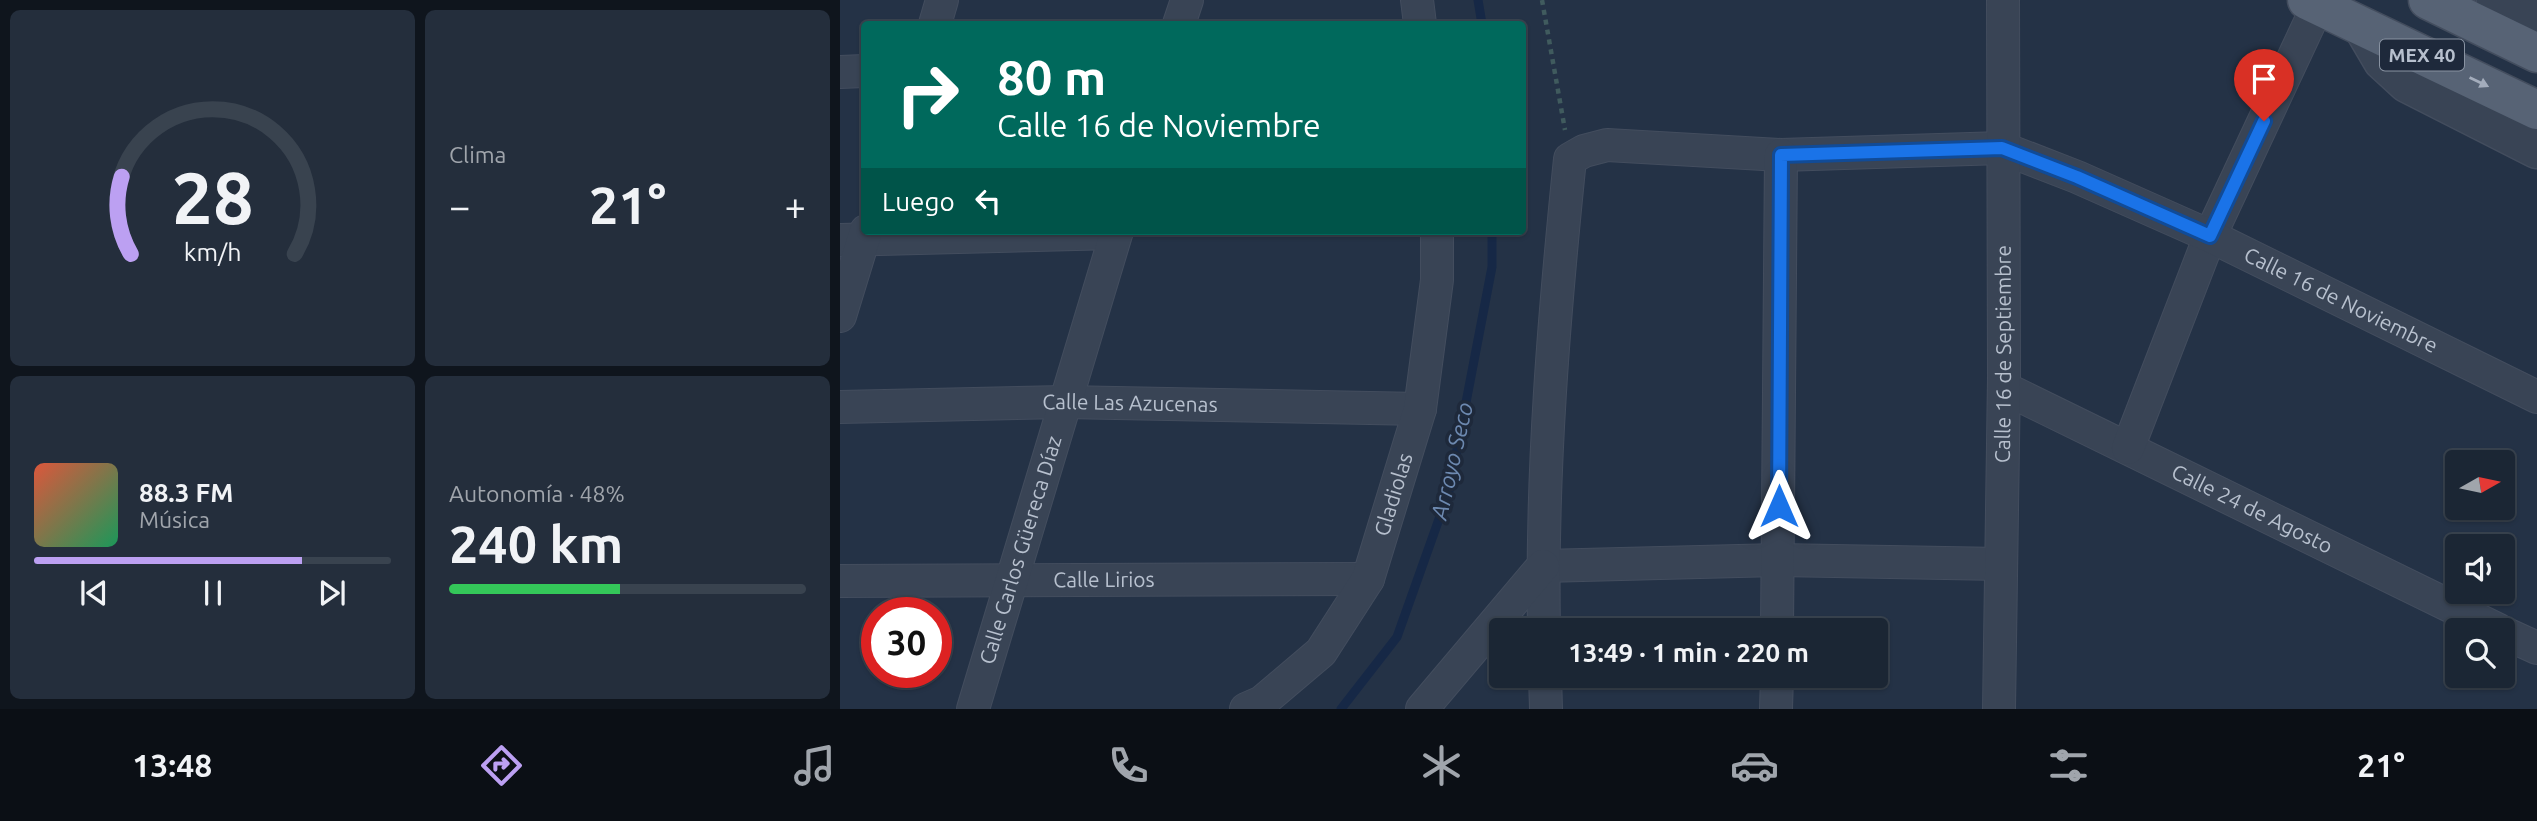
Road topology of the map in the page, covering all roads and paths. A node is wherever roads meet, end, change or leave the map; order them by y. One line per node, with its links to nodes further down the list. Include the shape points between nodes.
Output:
1 (942, 0): 10 (street)
2 (1187, 0): 11 (street)
3 (1417, 0): 12 (street)
4 (1542, 0): 21 (path)
5 (2003, 0): 18 (street, Calle 16 de Septiembre)
6 (2428, 0): 14 (main road, MEX 40)
7 (2496, 0): 9 (street)
8 (2312, 2): 13 (main road, MEX 40); 25 (street)
9 (2537, 20)
10 (936, 21)
11 (1180, 21)
12 (1420, 21)
13 (2363, 27): 17 (main road, MEX 40, one-way to 17); 19 (street, via 2383,61 2407,83)
14 (2537, 52)
15 (861, 71): 16 (street)
16 (840, 72)
17 (2537, 110)
18 (2002, 148): 20 (street, Calle 16 de Noviembre); 25 (street, Calle 16 de Noviembre); 28 (street, Calle 16 de Septiembre)
19 (2537, 149)
20 (1781, 155): 21 (street, Calle 16 de Noviembre, via 1607,145); 34 (street)
21 (1570, 159): 36 (street, via 1558,275)
22 (960, 235): 26 (street)
23 (1116, 235): 30 (street, Calle Carlos Güereca Díaz)
24 (1437, 235): 32 (street, Gladiolas, via 1437,280)
25 (2210, 236): 29 (street, Calle 16 de Noviembre); 33 (street)
26 (856, 237): 27 (street)
27 (840, 316)
28 (2004, 388): 33 (street, Calle 24 de Agosto); 35 (street, Calle 16 de Septiembre)
29 (2537, 397)
30 (1064, 402): 31 (street, Calle Las Azucenas); 32 (street, Calle Las Azucenas); 37 (street, Calle Carlos Güereca Díaz)
31 (840, 407)
32 (1420, 409): 38 (street, Gladiolas)
33 (2128, 449): 42 (street, Calle 24 de Agosto)
34 (1778, 559): 35 (street); 36 (street); 41 (street)
35 (2001, 564): 52 (street, Calle 16 de Septiembre)
36 (1543, 565): 40 (street); 49 (street)
37 (1014, 579): 38 (street, Calle Lirios); 39 (street, Calle Lirios); 47 (street, Calle Carlos Güereca Díaz)
38 (1368, 579): 48 (street, Gladiolas, via 1321,652 1262,702)
39 (840, 581)
40 (1544, 618)
41 (1777, 618)
42 (2474, 618)
43 (2515, 638): 44 (street, Calle 24 de Agosto)
44 (2537, 648)
45 (1545, 688): 50 (street)
46 (1777, 688): 51 (street)
47 (973, 709)
48 (1246, 709)
49 (1422, 709)
50 (1546, 709)
51 (1776, 709)
52 (1999, 709)

